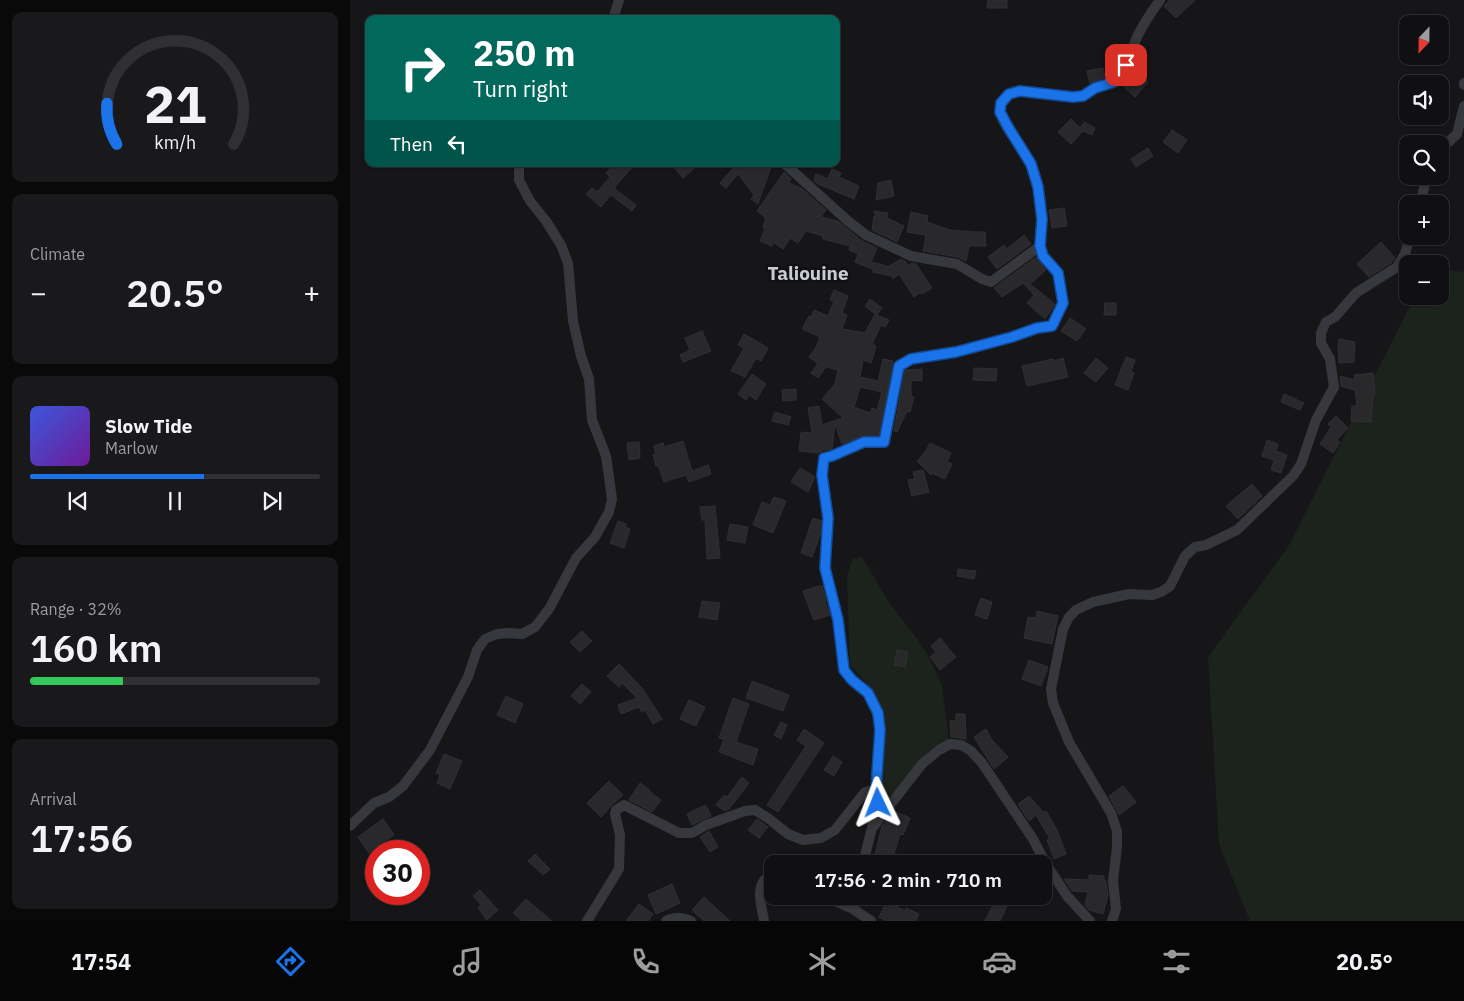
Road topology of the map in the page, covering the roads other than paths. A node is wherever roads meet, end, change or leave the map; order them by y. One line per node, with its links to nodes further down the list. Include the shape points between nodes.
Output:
1 (618, 0): 3 (street)
2 (1160, 0): 9 (street, via 1137,36 1122,76 1114,82 1073,97 1020,91 1009,94 1001,103 1000,112 1031,164 1038,187 1042,219)
3 (614, 15)
4 (1464, 106): 5 (street, via 1457,134)
5 (1449, 142)
6 (519, 167): 11 (street, via 519,180 561,245 568,263 573,321 589,379 592,420 606,456 612,499 595,537 576,558 549,609 535,627 522,634 497,634 485,640 477,650 468,677 430,750 403,786 374,804)
7 (788, 167): 9 (street, via 866,234 910,256 957,264 986,281 991,282)
8 (1408, 245): 24 (street, via 1397,267 1356,293 1335,317 1326,322 1321,343 1330,359 1334,387 1316,420 1301,464 1293,476 1237,530 1195,547 1186,556 1170,586 1161,592 1129,594 1093,602 1068,617 1051,689 1053,703 1069,742 1111,813 1117,831 1113,880 1116,908)
9 (1040, 246): 10 (street, via 1043,256 1058,273 1063,303 1052,326 956,352 911,359 899,366 884,442 864,442 824,458 822,475 828,518 825,568 838,620 844,670 868,693 878,713)
10 (876, 789): 12 (street, via 878,803); 18 (street, via 865,792 835,830 821,838 803,840 788,834 755,810 706,825 692,833 679,833 624,805 615,814 620,835 619,869)
11 (350, 826)
12 (870, 832): 13 (street); 23 (street, via 922,764 950,744 962,745 982,762 1067,896)
13 (865, 855)
14 (764, 880): 21 (street, via 760,894)
15 (844, 905): 17 (street)
16 (854, 905): 17 (street)
17 (853, 909): 22 (street)
18 (587, 921)
19 (666, 921): 20 (street, via 685,918)
20 (691, 921)
21 (764, 921)
22 (871, 921)
23 (1090, 921)
24 (1112, 921)

